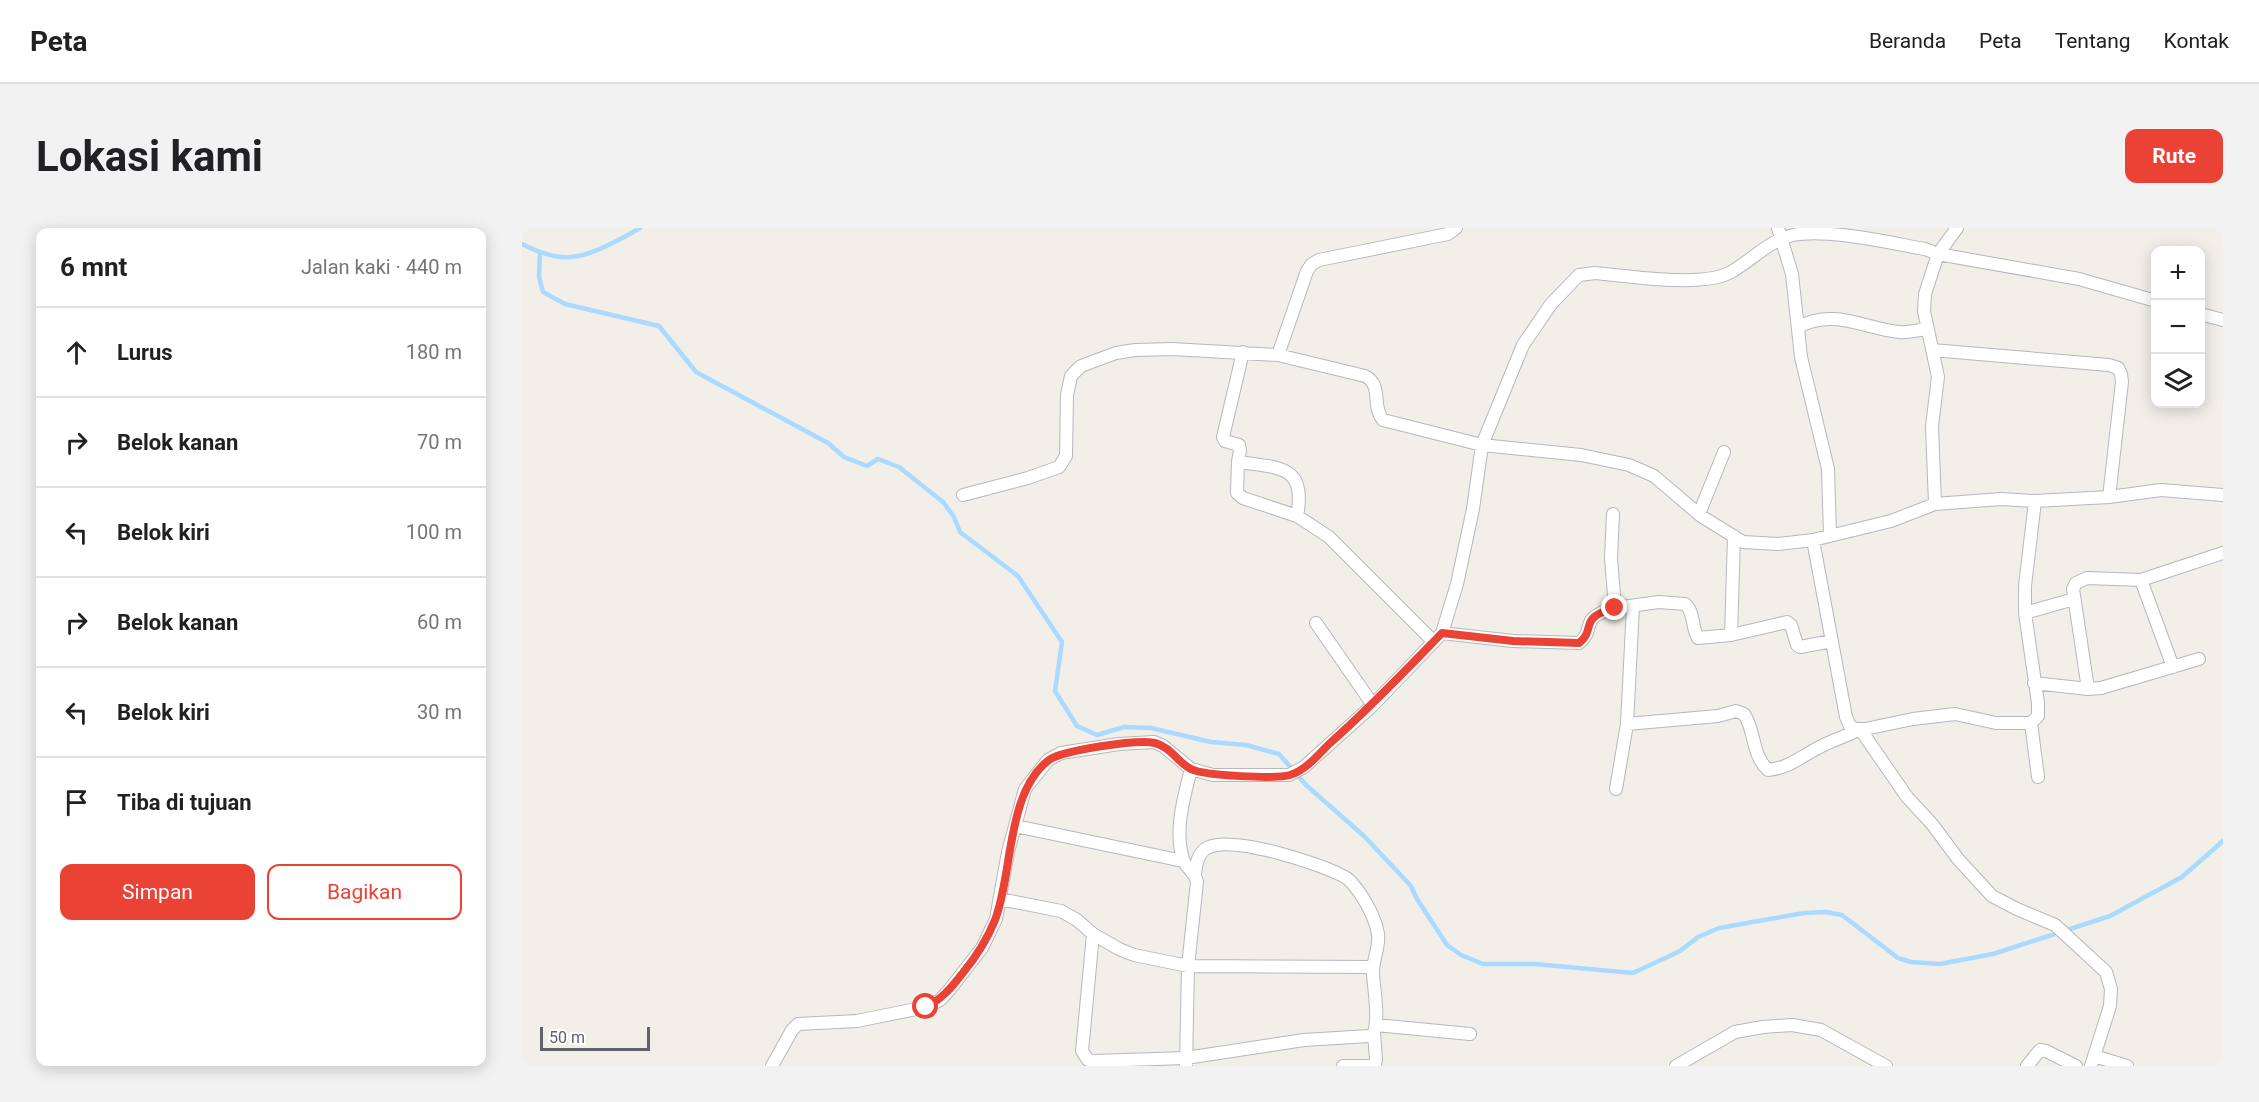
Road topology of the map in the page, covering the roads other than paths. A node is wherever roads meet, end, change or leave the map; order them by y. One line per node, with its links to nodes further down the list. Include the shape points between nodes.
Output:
1 (1456, 228): 12 (street, via 1448,234 1312,264)
2 (1957, 228): 4 (street)
3 (1780, 233): 4 (street, via 1817,233); 8 (street, via 1792,274); 13 (street, via 1730,273 1719,277 1695,280 1579,275 1551,304 1523,345)
4 (1938, 254): 5 (street, via 2079,279); 9 (street, via 1925,294)
5 (2152, 300)
6 (2205, 315): 7 (street)
7 (2223, 320)
8 (1798, 327): 9 (street, via 1811,320 1835,318 1900,332); 25 (street, via 1801,357 1830,481)
9 (1927, 329): 10 (street)
10 (1932, 350): 18 (street, via 2118,368 2122,381); 20 (street, via 1938,377 1932,426)
11 (1243, 352): 12 (street); 15 (street, via 1223,437 1239,445); 16 (street, via 1135,350 1081,366 1071,376 1066,395 1066,456 1059,467)
12 (1278, 355): 13 (street, via 1372,380 1383,420)
13 (1482, 445): 22 (street, via 1581,455 1629,465 1654,476); 35 (street, via 1457,584)
14 (1724, 452): 22 (street)
15 (1238, 462): 23 (street, via 1237,493); 23 (street, via 1291,473 1298,486)
16 (963, 495)
17 (2223, 495): 18 (street, via 2161,490)
18 (2109, 497): 19 (street)
19 (2035, 501): 20 (street, via 2001,499); 32 (street)
20 (1935, 504): 25 (street, via 1891,521)
21 (1613, 514): 31 (street)
22 (1699, 514): 24 (street)
23 (1297, 516): 35 (street, via 1329,537)
24 (1734, 536): 26 (street, via 1743,542 1778,544); 34 (street)
25 (1830, 536): 26 (street)
26 (1813, 540): 36 (street)
27 (2223, 553): 28 (street)
28 (2140, 580): 29 (street, via 2087,578 2076,583); 38 (street)
29 (2074, 599): 32 (street); 40 (street)
30 (1633, 606): 31 (street); 34 (street, via 1685,604 1691,610 1698,638); 43 (street)
31 (1615, 608): 35 (street, via 1593,617 1579,643)
32 (2025, 612): 39 (street)
33 (1316, 623): 41 (street)
34 (1731, 634): 36 (street, via 1787,622 1800,647)
35 (1438, 637): 41 (street)
36 (1832, 641): 44 (street, via 1846,717 1850,726)
37 (2199, 659): 38 (street)
38 (2173, 667): 40 (street)
39 (2034, 683): 40 (street); 42 (street, via 2038,716)
40 (2088, 689)
41 (1373, 705): 45 (street, via 1290,775 1213,775)
42 (2031, 723): 44 (street, via 1996,723 1955,714); 46 (street)
43 (1627, 724): 44 (street, via 1736,711 1749,721 1756,753 1768,770 1782,769); 47 (street)
44 (1860, 729): 57 (street, via 1916,809 1992,896 2055,925 2106,972 2110,1006)
45 (1191, 769): 48 (street, via 1154,742 1062,753 1048,760 1025,789); 49 (street, via 1182,803)
46 (2038, 777)
47 (1617, 789)
48 (1016, 826): 49 (street); 51 (street)
49 (1183, 861): 50 (street)
50 (1194, 874): 53 (street, via 1197,882); 54 (street, via 1201,853 1210,846 1230,845 1264,849 1345,876 1358,889 1378,935)
51 (1000, 899): 52 (street, via 1061,911); 59 (street, via 996,919 982,948 940,1000 926,1007 857,1021 798,1024)
52 (1093, 934): 53 (street, via 1134,955); 58 (street, via 1082,1051 1088,1060)
53 (1188, 966): 54 (street); 58 (street)
54 (1372, 967): 55 (street)
55 (1375, 1028): 56 (street); 58 (street, via 1369,1036 1304,1040); 61 (street, via 1376,1060)
56 (1470, 1034)
57 (2093, 1061): 66 (street)
58 (1186, 1062)
59 (772, 1066)
60 (1343, 1066): 61 (street)
61 (1369, 1066)
62 (1676, 1066): 63 (street, via 1734,1032 1792,1025 1821,1030)
63 (1886, 1066)
64 (2027, 1066): 65 (street, via 2040,1050)
65 (2076, 1066)
66 (2127, 1066)

